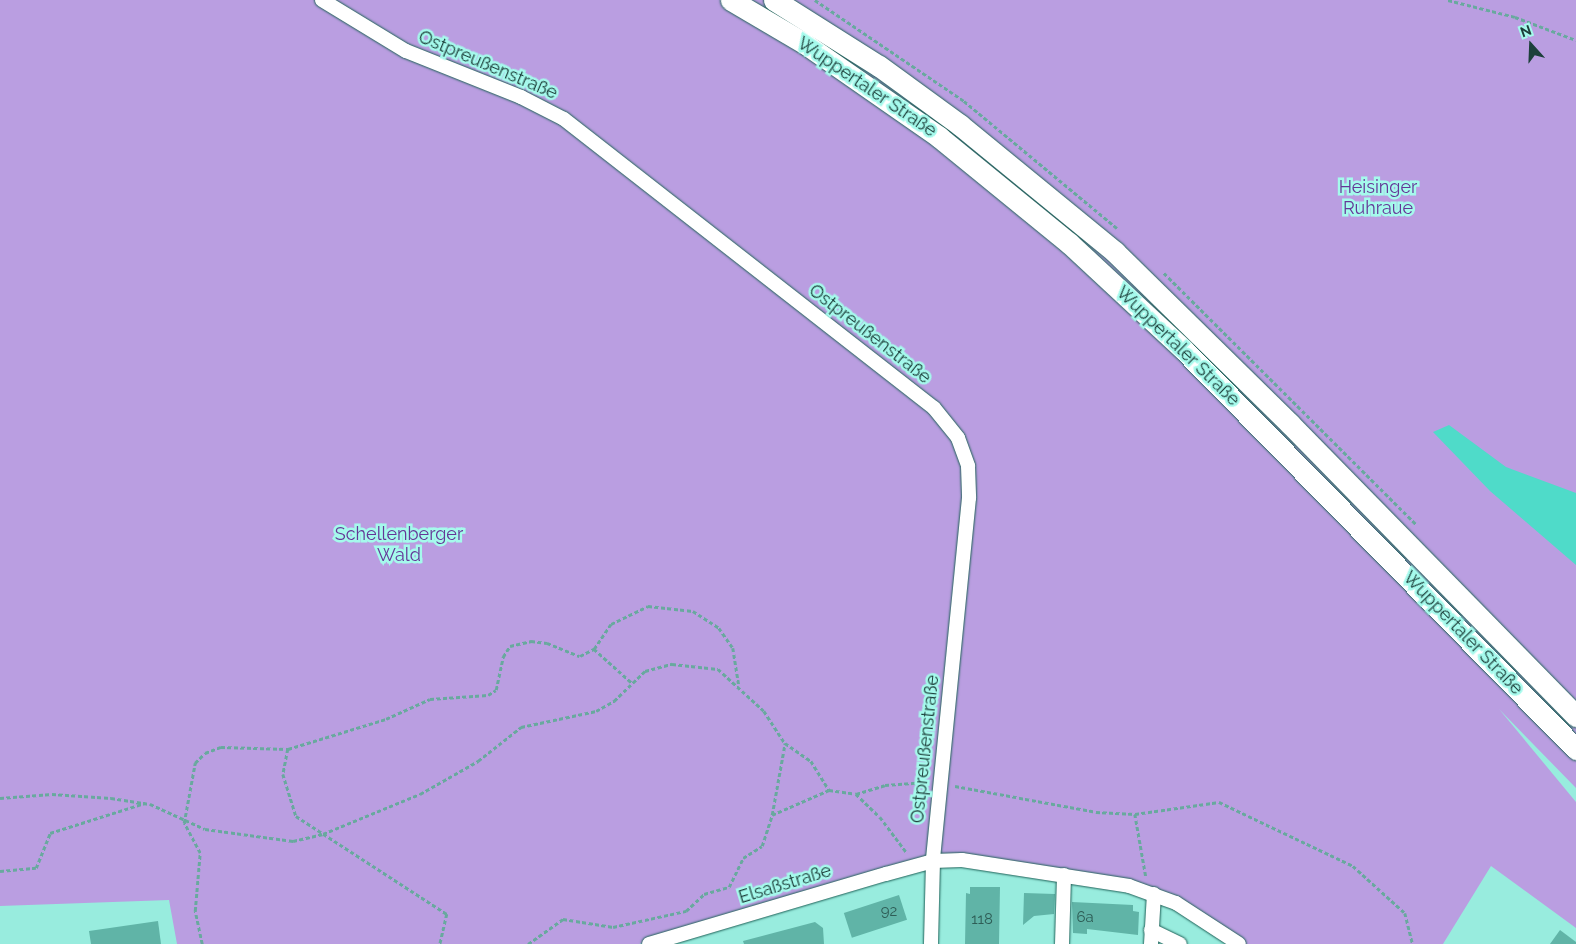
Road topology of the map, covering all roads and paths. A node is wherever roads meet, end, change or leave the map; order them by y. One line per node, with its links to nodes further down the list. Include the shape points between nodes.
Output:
1 (322, 0): 13 (street, Ostpreußenstraße, via 406,51 521,97 564,119 887,371 950,426 964,450 969,490)
2 (731, 0): 12 (main road, Wuppertaler Straße, via 804,43 940,137 1069,243 1183,349)
3 (774, 0): 9 (main road, Wuppertaler Straße, via 879,66 960,124 1115,252 1276,410)
4 (1448, 0): 5 (path, via 1515,18)
5 (1576, 40)
6 (594, 649): 7 (path); 8 (path, via 612,624 628,613 648,606 693,611 720,628 733,648); 11 (path, via 580,656 547,642 531,641 510,646 503,657 496,690 488,696 430,699 386,719)
7 (632, 684): 8 (path, via 645,672 672,664 712,666); 21 (path, via 614,701 596,711 522,727 449,779)
8 (739, 686): 10 (path, via 764,711)
9 (1576, 716)
10 (785, 743): 14 (path, via 811,761); 19 (path)
11 (288, 749): 20 (path, via 221,747 205,754 195,763); 21 (path, via 283,774 296,816)
12 (1576, 749)
13 (941, 783): 15 (path, via 907,782); 18 (path, via 1038,803); 22 (street, Ostpreußenstraße)
14 (829, 790): 15 (path); 19 (path)
15 (856, 794): 23 (path, via 891,831)
16 (0, 798): 17 (path, via 68,794)
17 (145, 803): 20 (path); 24 (path, via 50,833 36,868)
18 (1135, 814): 26 (path, via 1147,882); 36 (path, via 1219,802 1353,866 1405,913)
19 (772, 815): 30 (path, via 762,846 743,858 729,888 704,894 686,911 613,927 563,919)
20 (184, 823): 21 (path, via 293,841); 28 (path, via 200,853 195,911)
21 (323, 834): 29 (path, via 447,914)
22 (933, 861): 23 (street, Elsaßstraße); 25 (street, Elsaßstraße, via 962,860); 32 (street, Ostpreußenstraße)
23 (915, 866): 31 (street, Elsaßstraße)
24 (0, 872)
25 (1064, 874): 26 (street, Elsaßstraße); 33 (street)
26 (1154, 894): 27 (street); 35 (street, Elsaßstraße, via 1176,902)
27 (1151, 937): 34 (street)
28 (202, 944)
29 (440, 944)
30 (528, 944)
31 (649, 944)
32 (931, 944)
33 (1062, 944)
34 (1180, 944)
35 (1239, 944)
36 (1413, 944)

